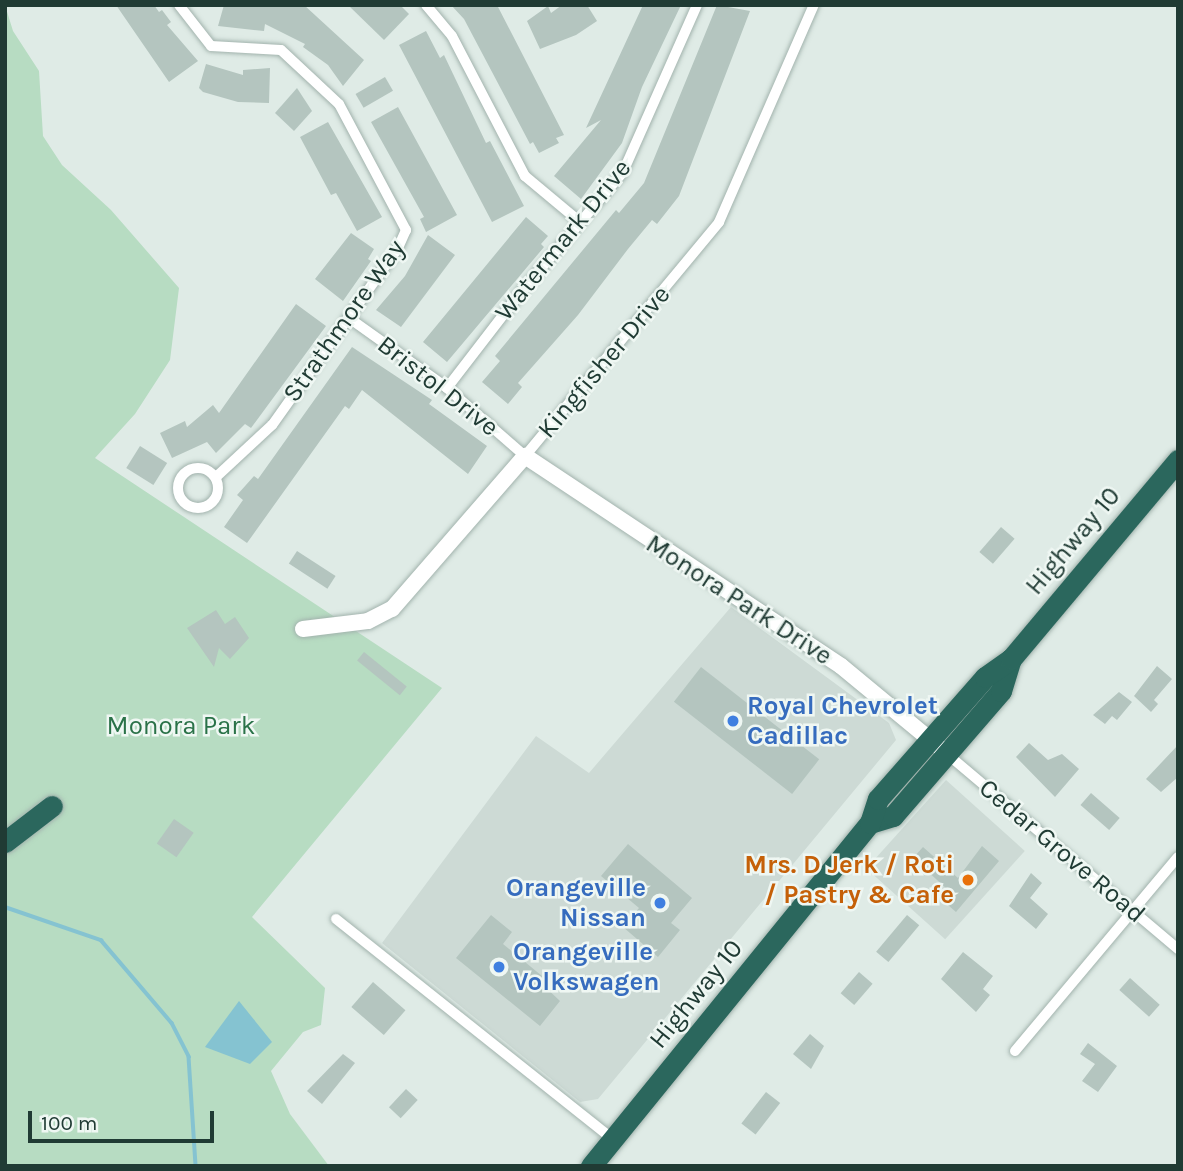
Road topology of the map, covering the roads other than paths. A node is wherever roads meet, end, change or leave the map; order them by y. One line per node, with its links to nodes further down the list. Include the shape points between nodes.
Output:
1 (179, 5): 6 (street, Strathmore Way, via 211,46 284,51 346,116 406,230 403,242)
2 (426, 5): 5 (street, via 452,36 525,176)
3 (697, 5): 5 (street, Watermark Drive, via 623,172)
4 (814, 5): 8 (street, Kingfisher Drive, via 719,222)
5 (580, 222): 7 (street, Watermark Drive)
6 (349, 318): 7 (street, Bristol Drive); 10 (street, Strathmore Way, via 272,425)
7 (447, 388): 8 (street, Bristol Drive)
8 (525, 456): 11 (street, Kingfisher Drive, via 392,609 368,621); 12 (street, Monora Park Drive, via 841,666)
9 (1178, 460): 12 (highway, Highway 10, via 1011,659 985,677)
10 (216, 477)
11 (303, 629)
12 (938, 746): 16 (street, Cedar Grove Road); 20 (highway, Highway 10, via 893,816 870,823)
13 (52, 806): 14 (highway)
14 (5, 842)
15 (1178, 857): 16 (street)
16 (1132, 911): 18 (street, Cedar Grove Road); 19 (street)
17 (336, 919): 20 (street)
18 (1178, 948)
19 (1015, 1051)
20 (613, 1139): 21 (highway, Highway 10)
21 (591, 1166)

